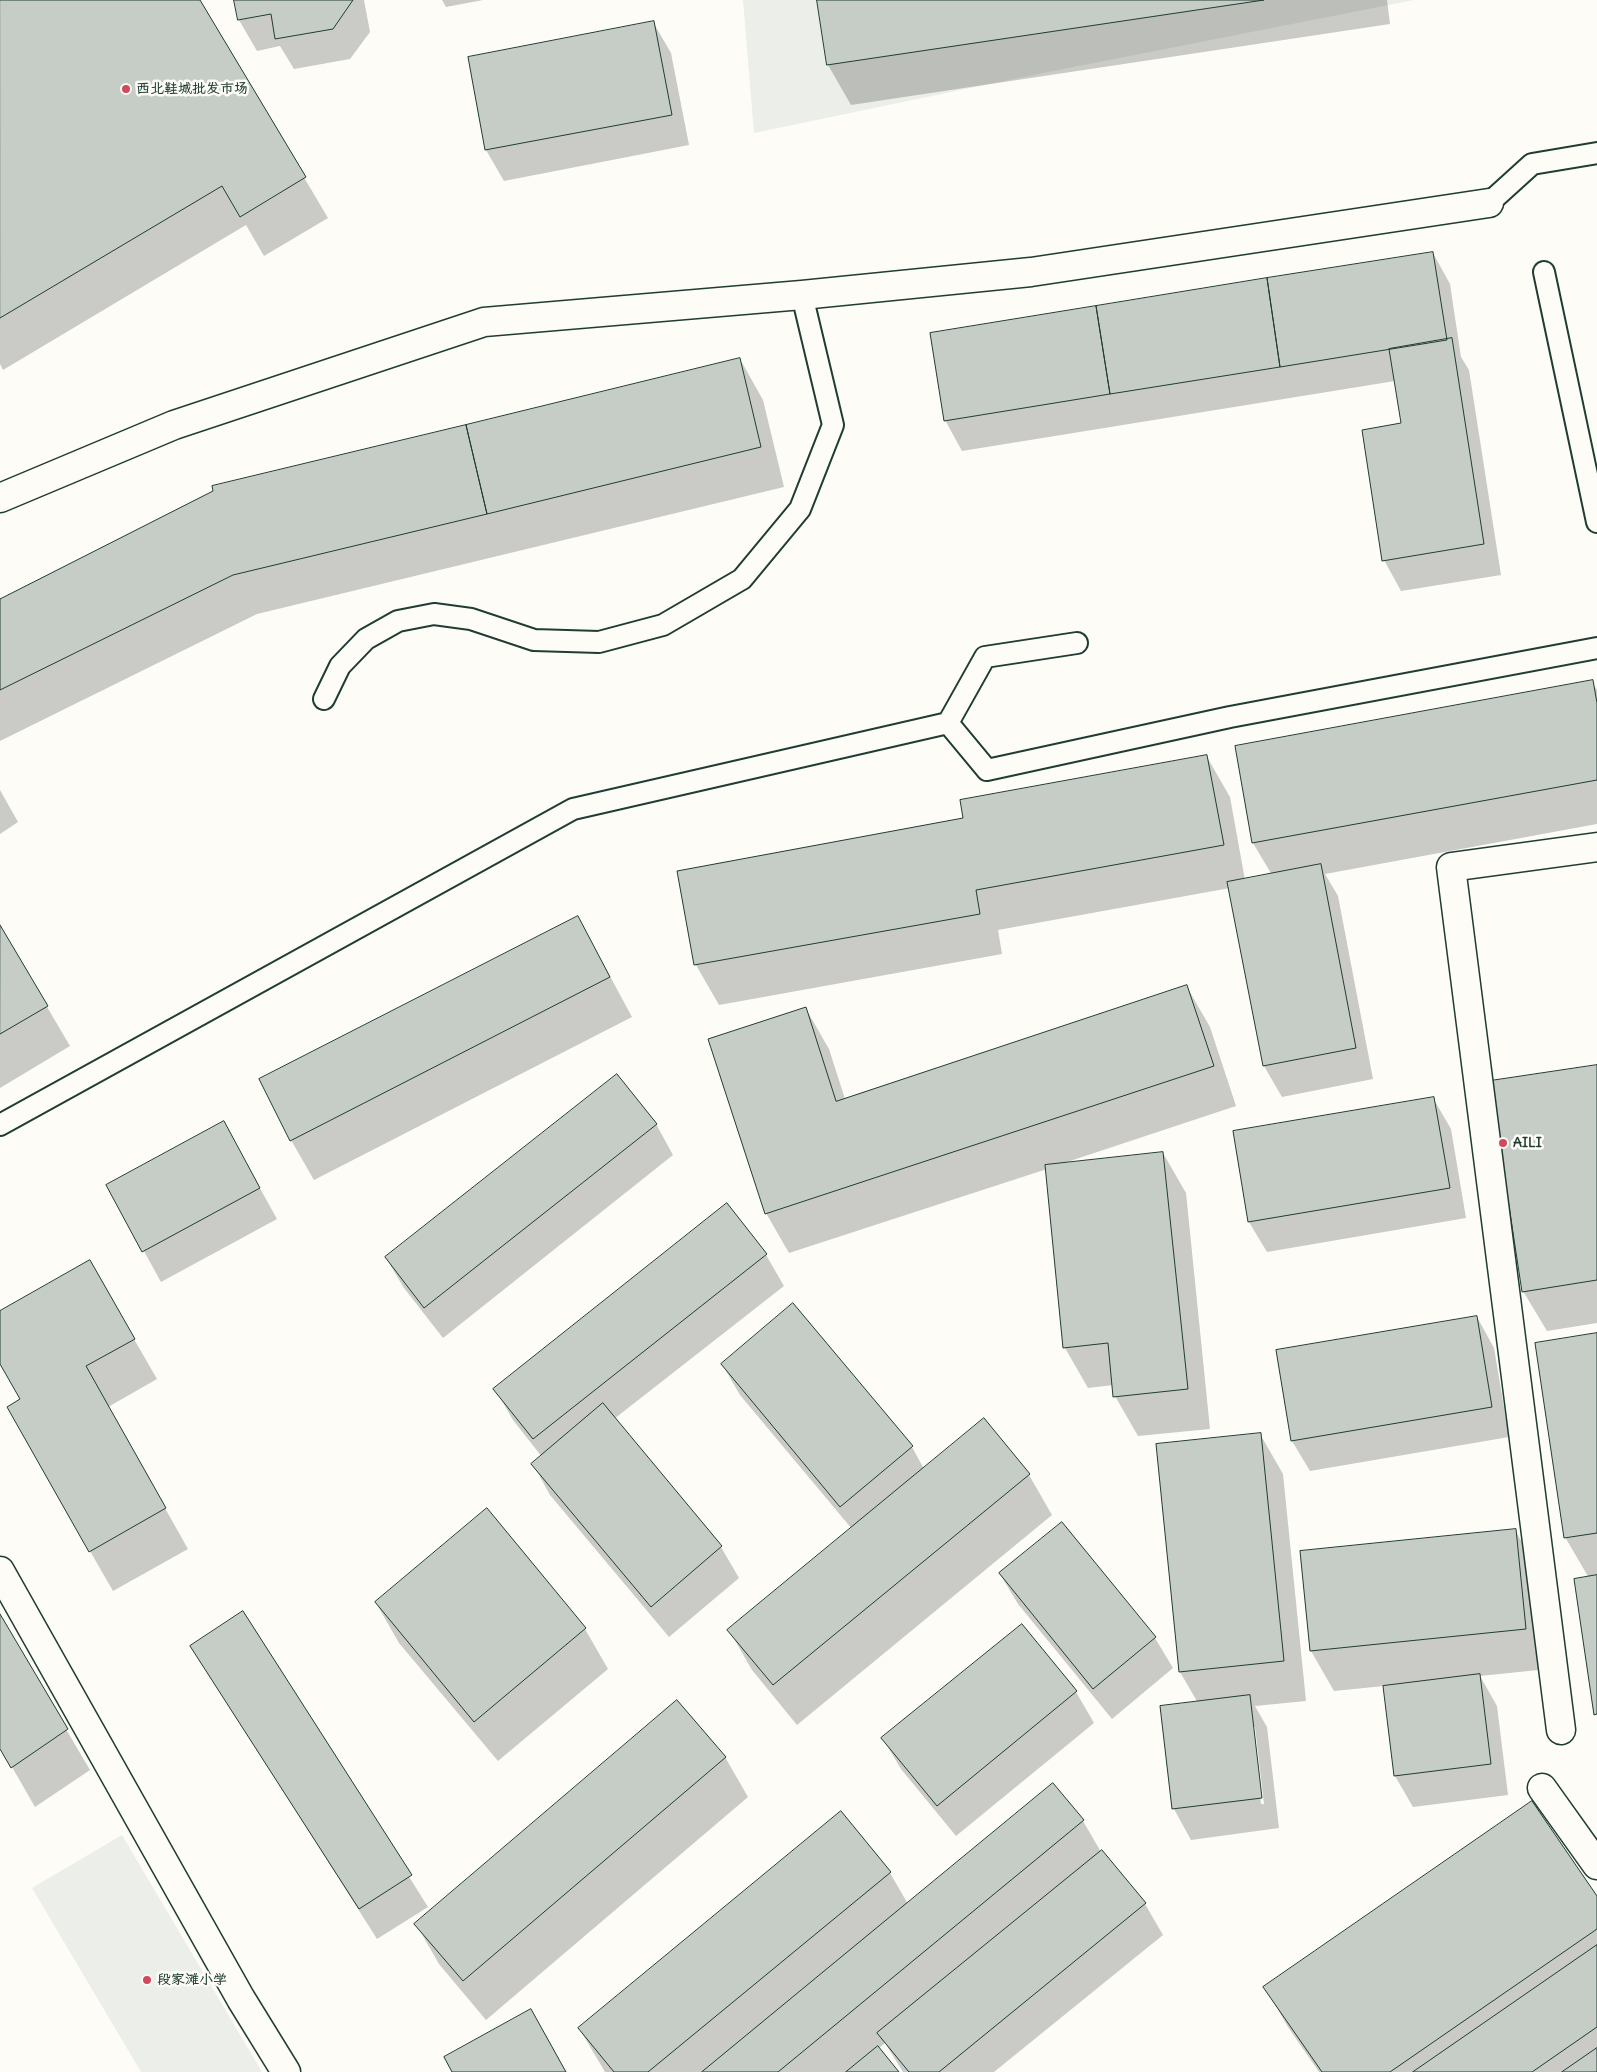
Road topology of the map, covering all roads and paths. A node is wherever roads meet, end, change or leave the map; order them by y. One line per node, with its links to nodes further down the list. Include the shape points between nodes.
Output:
1 (1597, 153): 2 (lane, via 1532,164)
2 (1489, 203): 4 (street, via 1031,272)
3 (1544, 272): 6 (lane)
4 (802, 296): 5 (street, via 484,322 174,425); 9 (lane, via 833,425 800,509 742,579 663,625 599,642 534,640 471,619 434,614 398,621 366,639 340,666)
5 (0, 498)
6 (1597, 522)
7 (1077, 643): 10 (lane, via 985,656)
8 (1597, 648): 10 (lane, via 1230,717 987,770)
9 (324, 699)
10 (948, 723): 12 (lane, via 573,809)
11 (1597, 847): 14 (street, via 1452,867)
12 (0, 1125)
13 (0, 1571): 17 (street)
14 (1561, 1730)
15 (1542, 1788): 16 (street)
16 (1597, 1865)
17 (286, 2072)

